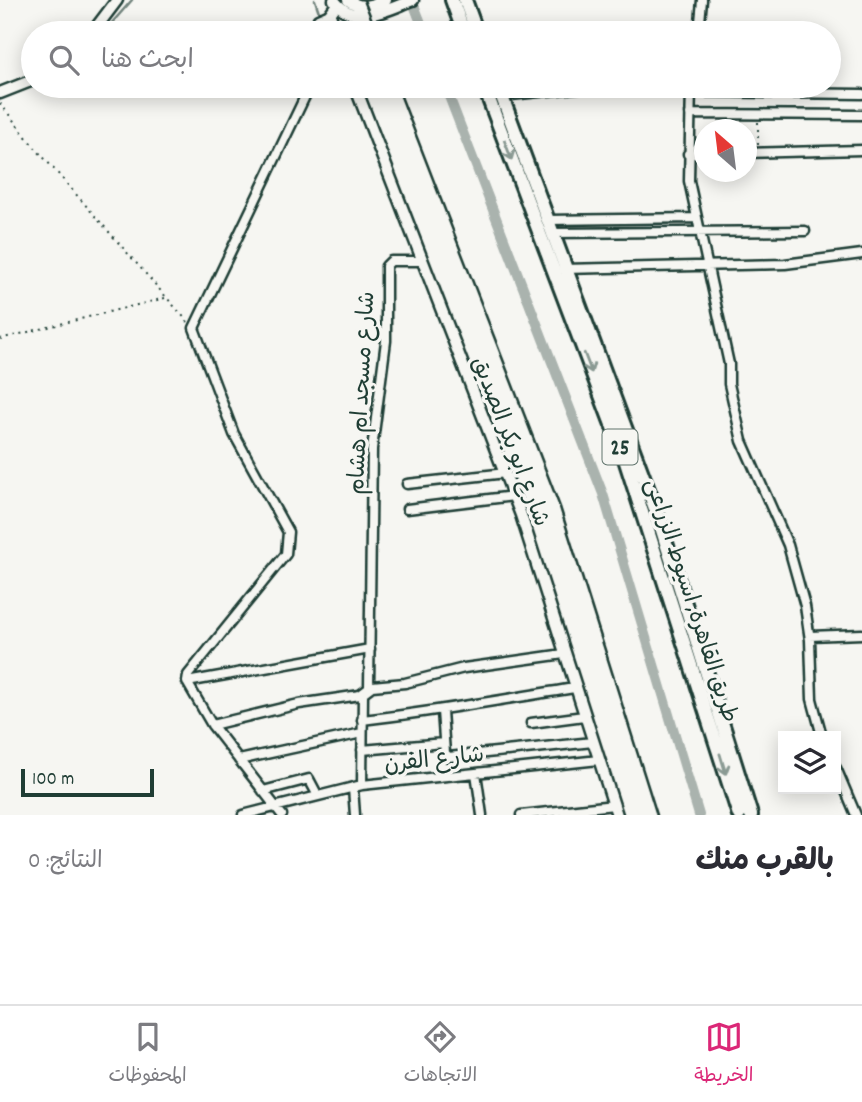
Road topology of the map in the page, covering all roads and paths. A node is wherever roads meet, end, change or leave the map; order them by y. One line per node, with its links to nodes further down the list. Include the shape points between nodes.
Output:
1 (117, 0): 11 (street)
2 (348, 0): 9 (street)
3 (386, 0): 9 (street)
4 (413, 0): 9 (street)
5 (452, 0): 14 (highway)
6 (465, 0): 15 (highway)
7 (702, 0): 16 (street)
8 (335, 2): 9 (street, via 346,13 358,16); 10 (street)
9 (376, 9)
10 (325, 16): 12 (street); 13 (street)
11 (101, 21)
12 (319, 21)
13 (328, 21)
14 (460, 21)
15 (473, 21)
16 (700, 21)
17 (21, 85): 18 (street)
18 (0, 93)
19 (841, 93): 20 (street)
20 (862, 94)
21 (304, 98): 44 (street)
22 (360, 98): 40 (street, شارع ابو بكر الصديق)
23 (489, 98): 42 (highway, طريق القاهرة, اسيوط الزراعى / 25, one-way to 42)
24 (503, 98): 35 (highway, طريق القاهرة, اسيوط الزراعى / 25)
25 (691, 98): 27 (street)
26 (0, 103): 43 (path)
27 (690, 114): 28 (street); 32 (street)
28 (758, 114): 29 (street); 31 (path)
29 (862, 115)
30 (862, 150): 31 (street)
31 (759, 153)
32 (688, 154): 33 (street); 34 (street)
33 (694, 154)
34 (697, 218): 35 (street); 37 (street)
35 (547, 220): 38 (highway, طريق القاهرة, اسيوط الزراعى / 25)
36 (805, 231): 37 (street)
37 (700, 232): 38 (street); 41 (street)
38 (551, 233): 42 (highway, طريق القاهرة, اسيوط الزراعى / 25)
39 (862, 254): 41 (street, via 804,263)
40 (422, 261): 46 (street, شارع ابو بكر الصديق); 53 (street, شارع مسجد ام هشام, via 391,261 386,266 386,348 372,449)
41 (706, 266): 42 (street); 52 (street, via 741,441 788,545)
42 (559, 269): 50 (highway, طريق القاهرة, اسيوط الزراعى / 25)
43 (166, 298): 44 (path); 45 (path)
44 (194, 328): 55 (street, via 234,434 283,520 289,543 286,554 188,674)
45 (0, 339)
46 (506, 473): 47 (street); 48 (street, شارع ابو بكر الصديق)
47 (407, 484)
48 (514, 496): 49 (street); 54 (street, شارع ابو بكر الصديق)
49 (407, 509)
50 (685, 619): 82 (highway, طريق القاهرة, اسيوط الزراعى / 25, one-way to 82); 83 (highway, طريق القاهرة, اسيوط الزراعى / 25)
51 (862, 634): 52 (street)
52 (810, 636): 63 (street, via 811,699)
53 (370, 649): 55 (street); 57 (street, شارع مسجد ام هشام)
54 (564, 654): 56 (street, شارع ابو بكر الصديق); 57 (street, via 476,666)
55 (187, 682): 62 (street)
56 (575, 688): 58 (street); 59 (street, شارع ابو بكر الصديق)
57 (366, 690): 60 (street, شارع مسجد ام هشام); 62 (street)
58 (442, 711): 60 (street); 66 (street)
59 (584, 716): 61 (street); 65 (street, شارع ابو بكر الصديق)
60 (362, 720): 64 (street, شارع مسجد ام هشام)
61 (531, 723)
62 (212, 724): 68 (street)
63 (821, 731)
64 (362, 733): 67 (street, شارع مسجد ام هشام); 68 (street)
65 (593, 742): 66 (street, via 448,757); 69 (street, شارع ابو بكر الصديق)
66 (444, 743): 67 (street)
67 (362, 750): 72 (street, شارع مسجد ام هشام)
68 (239, 760): 73 (street)
69 (599, 760): 70 (street, شارع الفرن); 76 (street, شارع ابو بكر الصديق)
70 (476, 773): 72 (street, شارع الفرن); 80 (street)
71 (841, 780): 84 (street)
72 (357, 787): 74 (street, شارع الفرن); 79 (street, شارع مسجد ام هشام)
73 (263, 791): 74 (street, via 309,779); 75 (street)
74 (318, 796): 75 (street, شارع الفرن)
75 (275, 807): 77 (street, شارع الفرن); 78 (street)
76 (615, 810): 81 (street)
77 (243, 815)
78 (282, 815)
79 (355, 815)
80 (482, 815)
81 (521, 815)
82 (739, 815)
83 (751, 815)
84 (856, 815)

